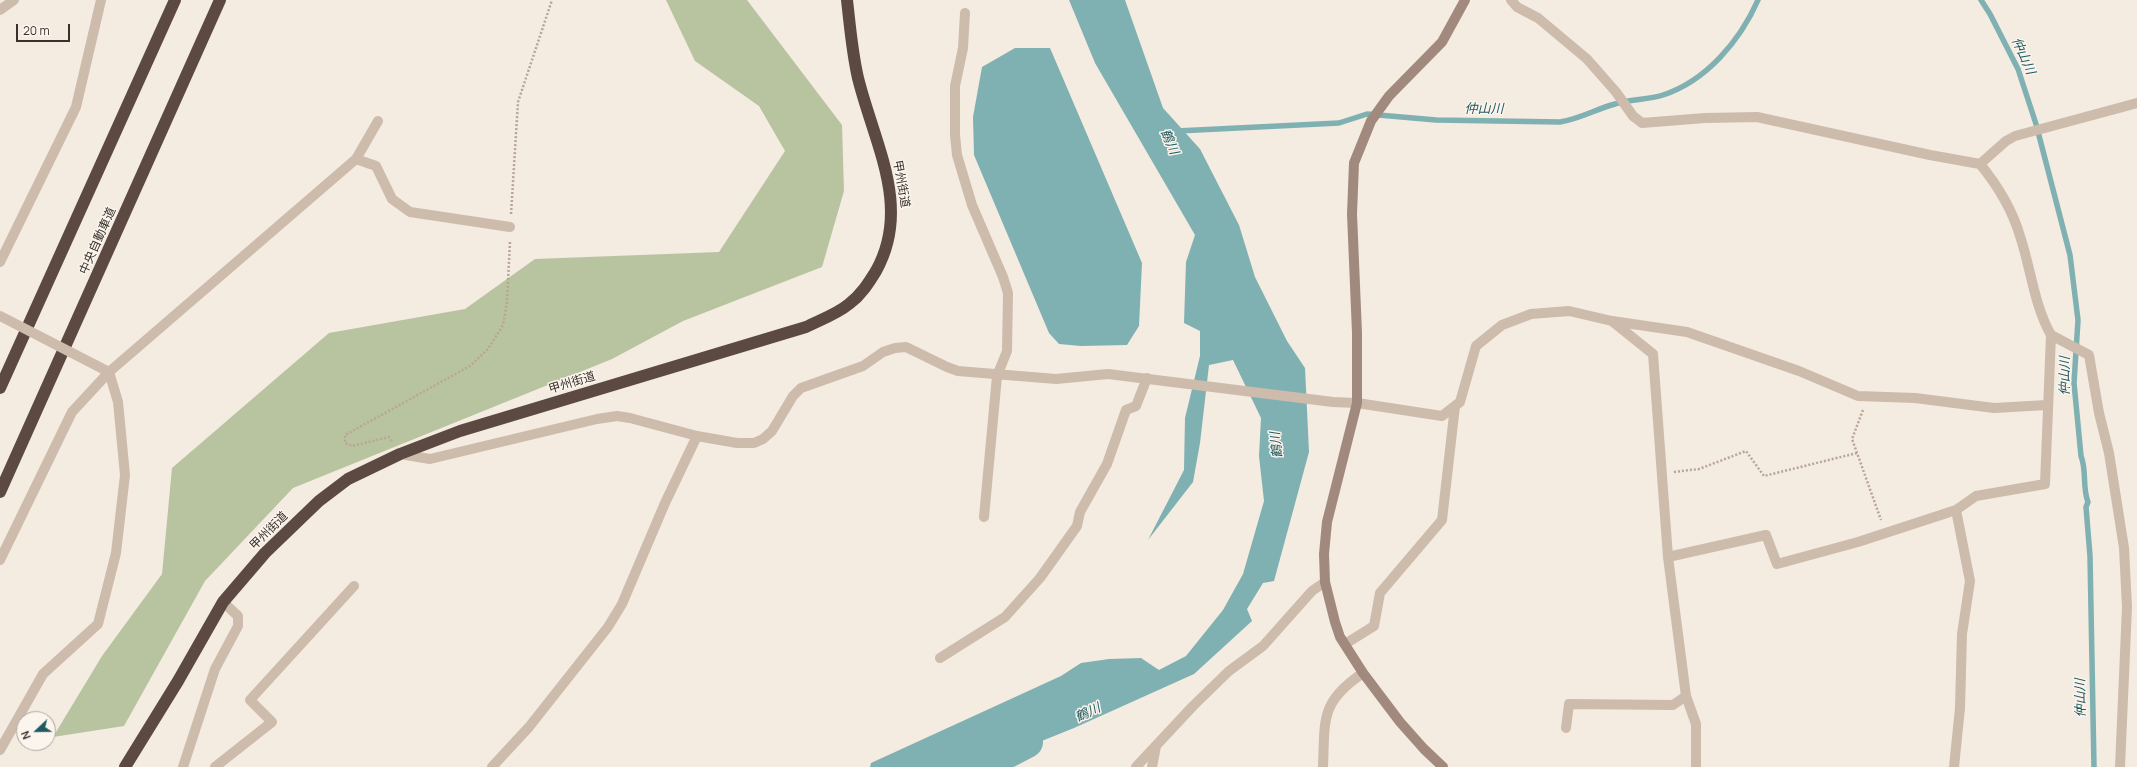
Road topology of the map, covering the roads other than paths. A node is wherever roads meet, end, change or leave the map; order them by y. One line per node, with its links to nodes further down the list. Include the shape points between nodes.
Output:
1 (14, 0): 8 (street)
2 (101, 0): 15 (street, via 76,107)
3 (175, 0): 22 (highway)
4 (220, 0): 28 (highway, 中央自動車道)
5 (847, 0): 27 (highway, 甲州街道, via 851,40 859,79 884,164 892,216 888,242 881,261 862,293 848,305 806,327 460,432)
6 (1465, 0): 23 (street, via 1442,42 1388,96 1371,121 1354,164 1352,184)
7 (1511, 0): 13 (street, via 1538,18 1587,59 1633,116 1642,123 1757,117)
8 (0, 10)
9 (965, 13): 20 (street, via 963,48 955,86 955,135 957,155 972,205 1008,293 1007,351)
10 (2137, 103): 13 (street, via 2015,136)
11 (378, 121): 12 (street)
12 (356, 159): 14 (street, via 376,166 392,199 410,212); 19 (street)
13 (1980, 164): 18 (street, via 1994,181 2009,208 2020,235 2043,322)
14 (510, 227)
15 (0, 262)
16 (0, 316): 19 (street, bridge)
17 (1612, 321): 24 (street, via 1687,332 1799,371 1858,396 1914,398 1994,408); 25 (street, via 1569,311 1531,314 1502,325 1476,346 1460,402); 31 (street, via 1653,354)
18 (2050, 335): 24 (street); 53 (street, via 2090,355 2110,460 2124,548 2127,607)
19 (109, 372): 32 (street, via 72,412); 42 (street, via 118,402 125,475 116,553 98,624 43,674)
20 (997, 376): 21 (street, via 1056,379 1108,374); 26 (street, via 958,371 906,347 895,348 883,352 863,366 801,388 763,440 737,443); 30 (street)
21 (1147, 378): 23 (street); 37 (street, via 1136,406 1126,410 1107,464 1080,512 1077,526 1040,578 1005,617)
22 (0, 388)
23 (1357, 403): 25 (street, via 1442,416); 33 (street, via 1328,522 1324,554)
24 (2047, 405): 29 (street, via 2045,484 1976,496)
25 (1455, 406): 36 (street, via 1442,520 1380,593 1374,626)
26 (696, 436): 27 (street, via 617,416 589,420 430,458); 46 (street, via 622,604 608,627 529,727)
27 (400, 454): 35 (highway, 甲州街道, via 348,479 319,501 265,553)
28 (0, 492)
29 (1956, 510): 31 (street, via 1777,564 1766,535); 52 (street, via 1970,581 1962,634 1960,708)
30 (984, 517)
31 (1668, 557): 39 (street)
32 (0, 560)
33 (1325, 582): 36 (street, via 1335,622); 41 (street, via 1312,590 1263,646 1230,671)
34 (354, 586): 45 (street, via 250,700 272,722)
35 (223, 602): 43 (highway, 甲州街道); 44 (street, via 238,616 238,626 215,668)
36 (1345, 644): 38 (street)
37 (940, 658)
38 (1363, 673): 49 (street, via 1337,694 1328,708); 50 (street, via 1400,722)
39 (1686, 696): 40 (street, via 1673,705 1569,704); 51 (street, via 1696,724)
40 (1566, 728)
41 (1156, 746): 47 (street); 48 (street)
42 (0, 750)
43 (125, 767)
44 (183, 767)
45 (215, 767)
46 (492, 767)
47 (1136, 767)
48 (1152, 767)
49 (1324, 767)
50 (1443, 767)
51 (1696, 767)
52 (1954, 767)
53 (2120, 767)

